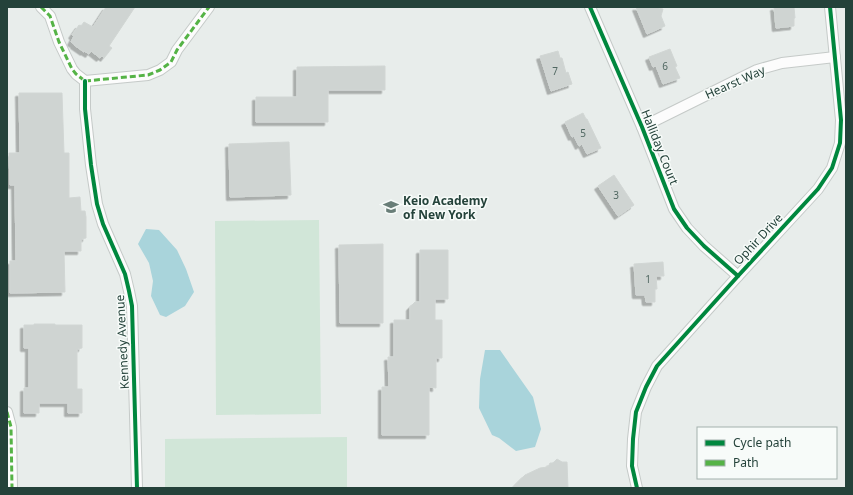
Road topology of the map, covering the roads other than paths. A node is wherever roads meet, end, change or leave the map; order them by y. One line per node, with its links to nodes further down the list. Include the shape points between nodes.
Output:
1 (41, 7): 6 (street, via 50,16 72,68)
2 (209, 7): 6 (street, via 171,62 160,70 148,75)
3 (590, 7): 7 (street, Halliday Court)
4 (830, 7): 5 (street, Ophir Drive)
5 (834, 57): 7 (street, Hearst Way, via 782,63 757,70); 8 (street, Ophir Drive, via 841,120 840,144 832,168 818,189)
6 (85, 80): 11 (street, Kennedy Avenue, via 90,165 97,204 125,274 132,306)
7 (642, 127): 8 (street, Halliday Court, via 674,209 704,246)
8 (738, 276): 12 (street, Ophir Drive, via 658,366 646,387 636,412 632,439 632,466)
9 (7, 412): 10 (street, via 11,427)
10 (12, 488)
11 (137, 488)
12 (636, 488)

